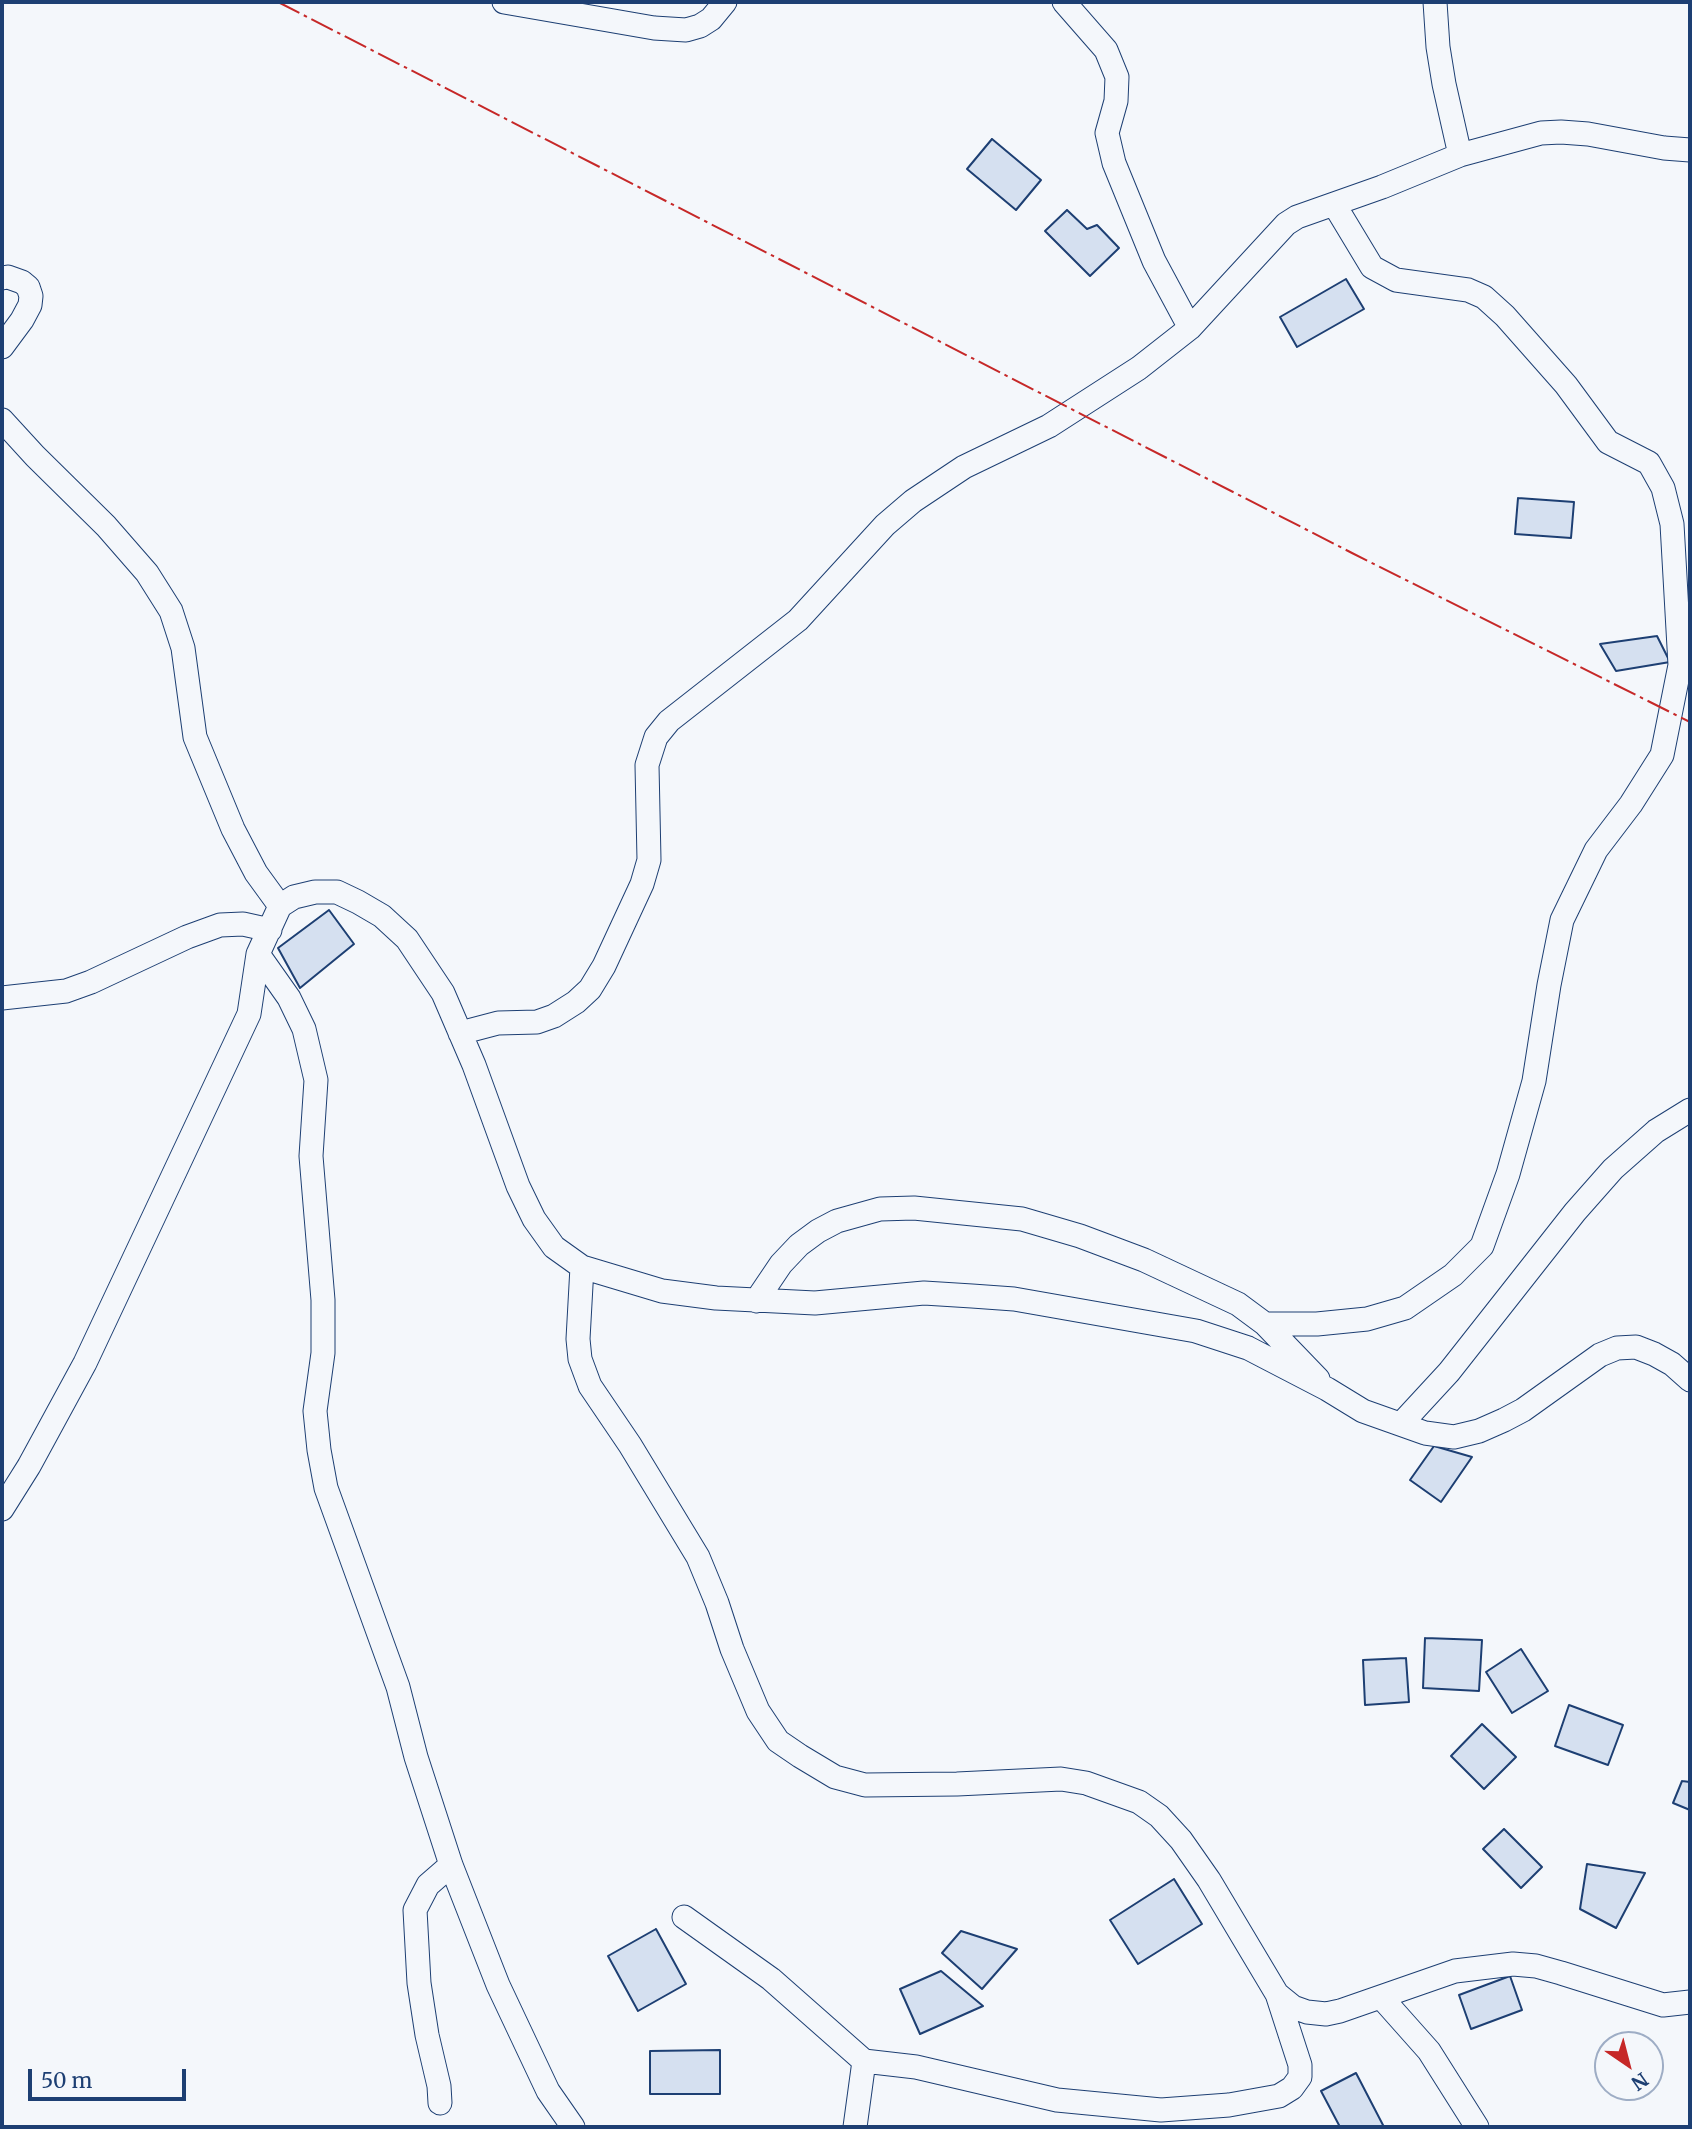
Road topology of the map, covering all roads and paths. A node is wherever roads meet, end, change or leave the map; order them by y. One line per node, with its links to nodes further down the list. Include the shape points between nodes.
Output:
1 (504, 2): 2 (street, via 686,30 711,19)
2 (725, 2)
3 (1064, 2): 9 (street, via 1105,50 1117,77 1107,133 1114,163 1154,261)
4 (1435, 2): 6 (street, via 1444,84)
5 (1690, 150): 6 (street, via 1560,132)
6 (1460, 155): 7 (street)
7 (1334, 204): 9 (street, via 1286,224); 20 (street, via 1372,267 1396,280 1468,290 1484,297 1566,385 1608,442 1649,464 1663,488 1672,524 1680,665 1662,755 1596,850 1562,920 1534,1081 1482,1246 1453,1275 1405,1308 1367,1319)
8 (2, 278): 10 (street, via 22,282 31,296 22,320)
9 (1189, 328): 16 (street, via 1139,368 1049,426 964,467 913,501 798,620 669,721 656,737 647,765 649,860 642,884 590,989 565,1009 537,1022 498,1023)
10 (2, 346)
11 (2, 420): 12 (street, via 106,526 147,573 171,611 183,648 195,737 233,829)
12 (280, 906): 13 (street); 16 (street, via 304,894 337,892 382,916 420,958 443,993)
13 (270, 930): 14 (street); 15 (street, via 220,925 66,991)
14 (258, 954): 24 (street, via 249,1014 85,1363); 25 (street, via 304,1029 316,1080 311,1156 323,1353 315,1411 326,1488 398,1687)
15 (2, 999)
16 (460, 1033): 18 (street, via 534,1219 554,1247)
17 (1690, 1110): 23 (street, via 1656,1131 1613,1169 1450,1372)
18 (582, 1267): 19 (street, via 662,1291); 27 (street, via 578,1339 590,1386 698,1557 758,1711 778,1741 835,1777 865,1785 1061,1779 1139,1802 1159,1816 1195,1860)
19 (756, 1301): 20 (street, via 781,1264 818,1231 880,1209 914,1208 1022,1219 1080,1236 1193,1282 1238,1304); 22 (street, via 815,1303 924,1293 1014,1300 1196,1331 1248,1348)
20 (1265, 1324): 22 (street)
21 (1690, 1380): 23 (street, via 1654,1353 1636,1347 1617,1348 1600,1355 1523,1410 1479,1431 1454,1437)
22 (1327, 1389): 23 (street, via 1363,1411)
23 (1401, 1424)
24 (3, 1507)
25 (451, 1865): 31 (street, via 428,1885 415,1910 419,1983); 32 (street, via 504,1997 548,2091)
26 (684, 1917): 30 (street, via 771,1979)
27 (1277, 1994): 28 (street, via 1293,2007 1326,2014); 30 (street, via 1300,2077 1286,2092 1264,2100 1161,2110 1057,2101 916,2067)
28 (1381, 1997): 29 (street, via 1455,1971 1513,1964 1561,1973 1663,2005); 34 (street, via 1429,2051)
29 (1690, 2001)
30 (864, 2061): 33 (street)
31 (440, 2103)
32 (573, 2127)
33 (855, 2127)
34 (1477, 2127)

